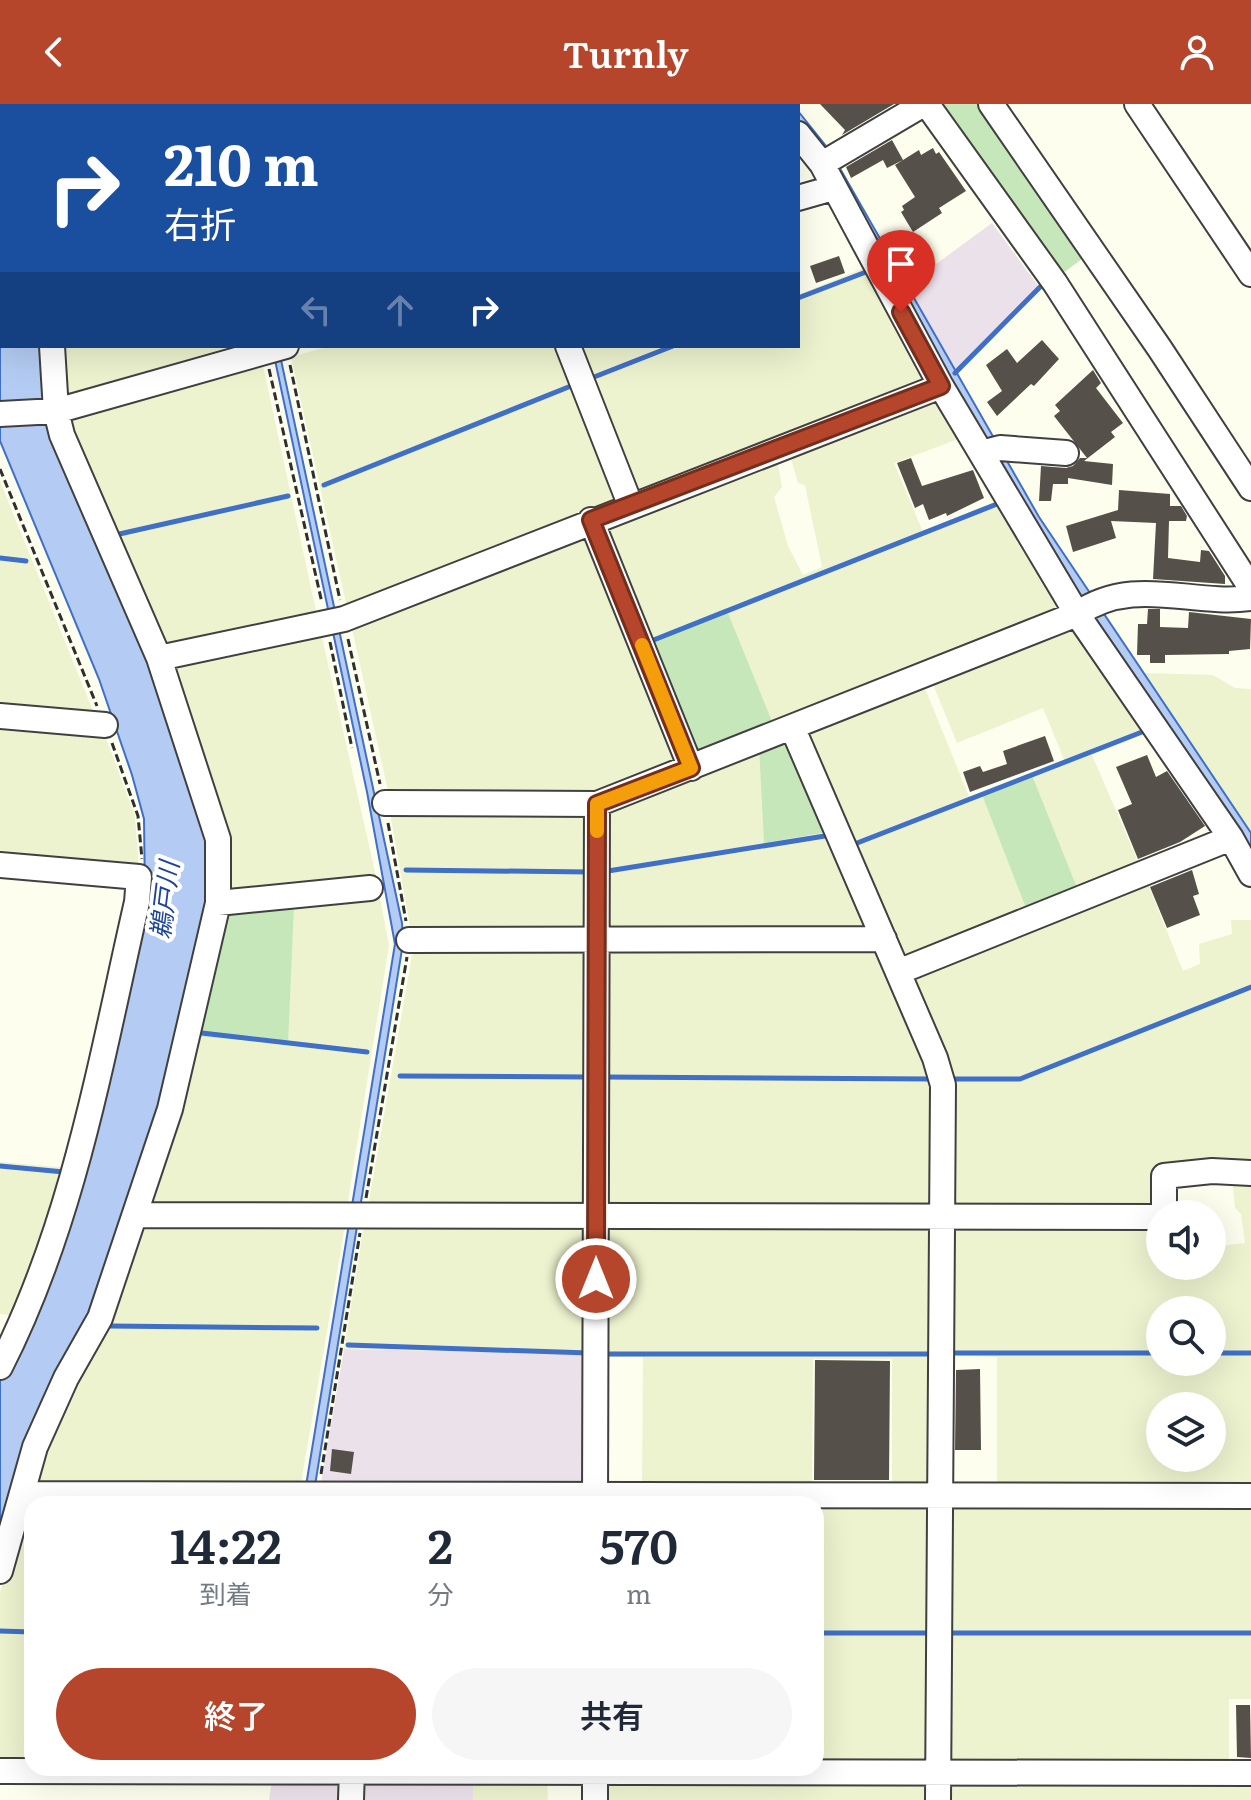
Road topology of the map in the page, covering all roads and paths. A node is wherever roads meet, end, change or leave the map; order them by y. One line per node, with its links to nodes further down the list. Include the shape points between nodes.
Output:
1 (922, 104): 5 (street); 21 (street, via 1055,283)
2 (991, 104): 18 (street)
3 (1137, 104): 8 (street)
4 (800, 136): 5 (street)
5 (829, 161): 6 (street)
6 (833, 188): 7 (street); 12 (street)
7 (800, 197)
8 (1251, 274)
9 (52, 348): 13 (street)
10 (279, 348): 13 (street); 24 (path); 24 (path)
11 (569, 348): 19 (street)
12 (941, 386): 15 (street); 19 (street)
13 (54, 411): 14 (street); 25 (street)
14 (0, 414)
15 (990, 451): 16 (street); 23 (street)
16 (1066, 453)
17 (0, 469): 27 (path)
18 (1251, 488)
19 (630, 504): 20 (street)
20 (591, 520): 24 (street); 30 (street)
21 (1251, 588)
22 (1251, 598): 23 (street, via 1153,593 1099,599)
23 (1077, 614): 28 (street); 33 (street)
24 (335, 621): 25 (street); 29 (path); 31 (path)
25 (159, 658): 38 (street, via 218,839)
26 (0, 716): 27 (street)
27 (105, 725): 36 (path, via 138,816 143,871)
28 (793, 729): 30 (street); 40 (street)
29 (352, 748)
30 (691, 768): 32 (street)
31 (385, 803): 32 (street); 41 (path)
32 (597, 804): 39 (street)
33 (1231, 838): 35 (street); 42 (street)
34 (0, 865): 36 (street)
35 (1251, 874)
36 (139, 877): 50 (street, via 70,1191)
37 (370, 888): 38 (street)
38 (218, 903): 45 (street, via 170,1109)
39 (597, 939): 40 (street); 41 (street); 48 (street)
40 (884, 939): 42 (street)
41 (409, 940): 46 (path)
42 (898, 972): 49 (street, via 941,1073)
43 (1251, 1173): 44 (street, via 1164,1176)
44 (1163, 1200)
45 (136, 1215): 46 (street); 52 (street, via 100,1318 35,1447)
46 (354, 1216): 48 (street); 53 (path)
47 (1146, 1216): 49 (street)
48 (596, 1217): 49 (street); 56 (street)
49 (942, 1218): 54 (street)
50 (12, 1319): 51 (street)
51 (0, 1367)
52 (22, 1494): 53 (street); 59 (street)
53 (309, 1494): 55 (street)
54 (940, 1495): 57 (street); 58 (street); 63 (street)
55 (328, 1496)
56 (595, 1496)
57 (1251, 1496)
58 (824, 1497)
59 (0, 1571)
60 (0, 1771): 61 (street)
61 (24, 1771)
62 (824, 1772): 63 (street)
63 (938, 1773): 64 (street); 69 (street)
64 (1251, 1773)
65 (352, 1776): 67 (street)
66 (595, 1776): 68 (street)
67 (351, 1800)
68 (595, 1800)
69 (938, 1800)

